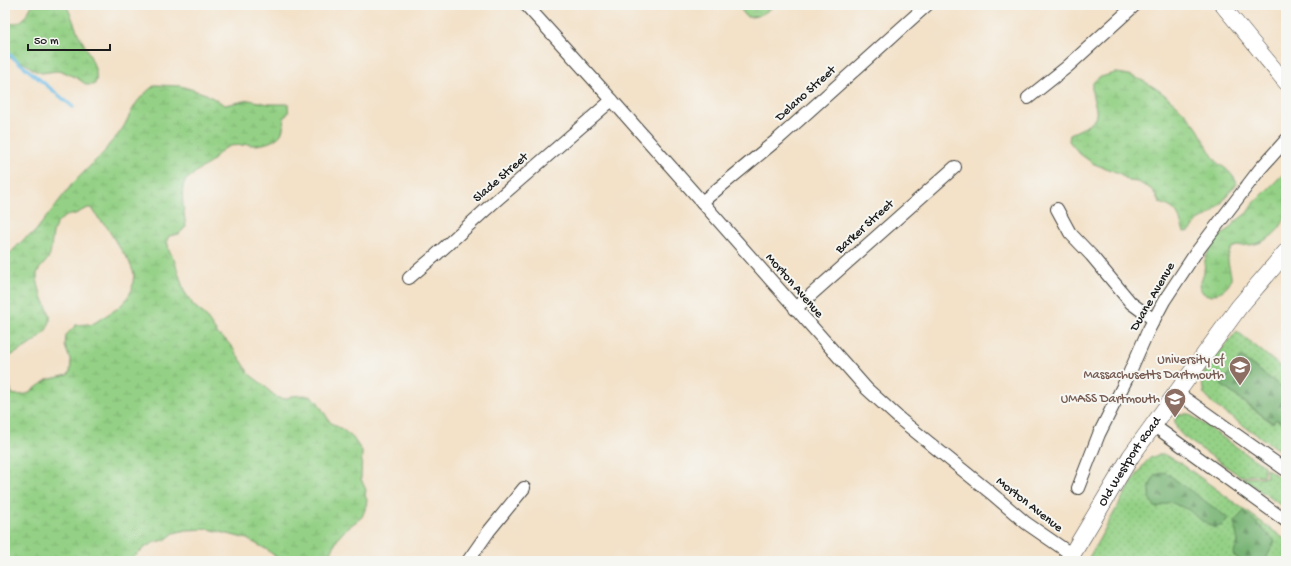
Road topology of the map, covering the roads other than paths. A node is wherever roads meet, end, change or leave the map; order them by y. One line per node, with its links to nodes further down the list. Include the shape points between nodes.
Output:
1 (526, 5): 7 (street, Morton Avenue)
2 (927, 5): 10 (street, Delano Street, via 778,139)
3 (1135, 5): 6 (street, via 1067,67)
4 (1222, 5): 5 (street)
5 (1286, 83)
6 (1028, 98)
7 (612, 100): 10 (street, Morton Avenue); 13 (street, Slade Street)
8 (1286, 140): 15 (street, Duane Avenue, via 1260,169 1195,254)
9 (954, 167): 14 (street, Barker Street)
10 (702, 202): 14 (street, Morton Avenue)
11 (1057, 209): 15 (street, via 1070,233 1131,303)
12 (1286, 252): 16 (main road, Old Westport Road, via 1239,307)
13 (409, 278)
14 (795, 309): 22 (street, Morton Avenue, via 867,389 901,420)
15 (1154, 320): 20 (street, Duane Avenue, via 1099,434)
16 (1176, 392): 17 (main road, Old Westport Road); 18 (street)
17 (1153, 426): 21 (street); 22 (main road, Old Westport Road, via 1131,456)
18 (1286, 470)
19 (524, 488): 23 (street)
20 (1078, 488)
21 (1286, 521)
22 (1070, 558)
23 (468, 561)

